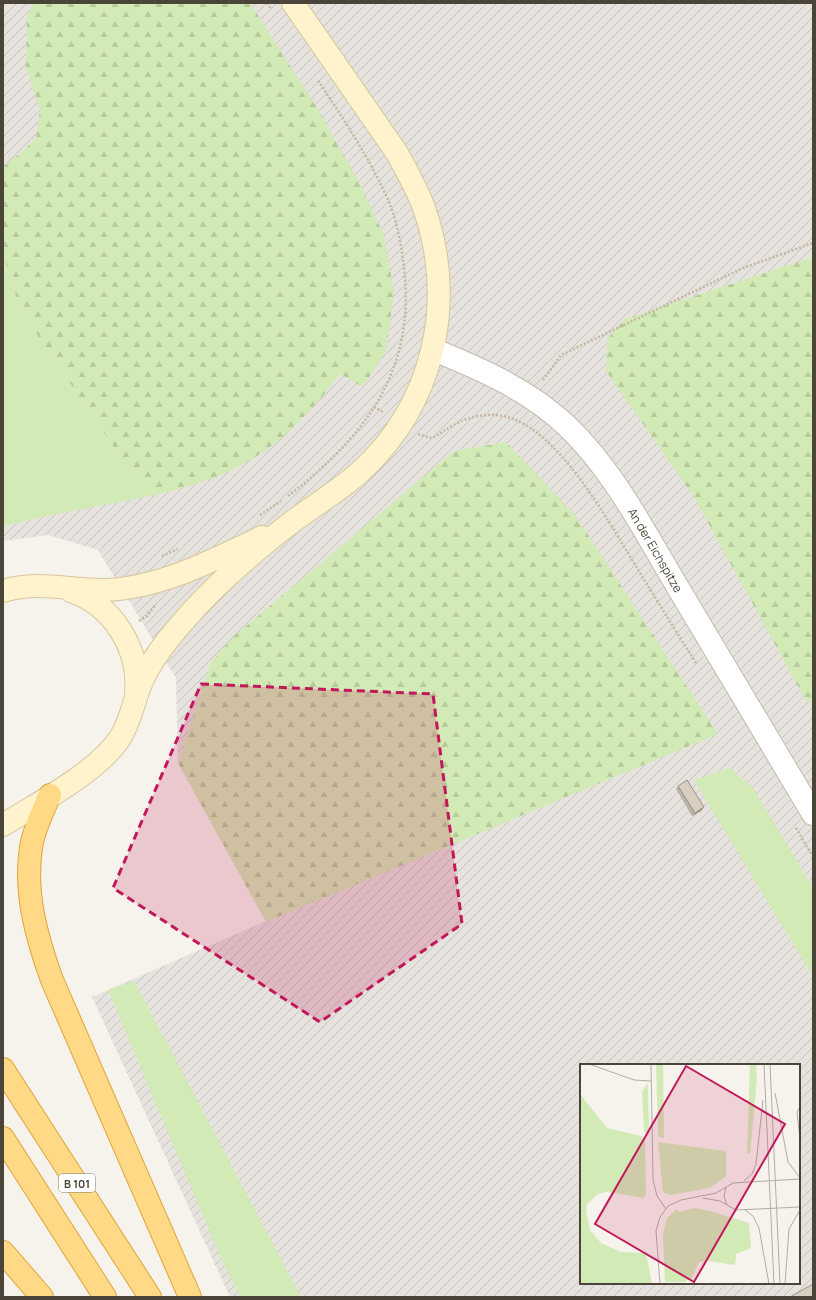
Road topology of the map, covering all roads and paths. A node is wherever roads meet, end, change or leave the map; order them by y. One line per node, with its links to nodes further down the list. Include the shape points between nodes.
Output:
1 (267, 3): 3 (path)
2 (293, 3): 6 (main road, via 397,153 424,208 434,244 439,282 439,316)
3 (276, 16)
4 (313, 73): 8 (path, via 355,138 391,207 402,250 407,291 405,328 394,370 385,391)
5 (813, 243): 7 (path, via 743,268 561,355)
6 (434, 350): 7 (street, An der Eichspitze, via 484,371); 12 (main road, via 415,398 388,442 358,473)
7 (531, 396): 20 (street, An der Eichspitze, via 566,426 594,455 612,479)
8 (374, 407): 9 (path); 11 (path, via 338,451)
9 (385, 414)
10 (416, 433): 17 (path, via 431,438 463,420 495,414 518,420 534,431 558,452 588,489)
11 (283, 500)
12 (295, 520): 13 (main road, via 192,569 144,585 107,590); 18 (main road, via 238,567 181,624 151,664)
13 (59, 587): 14 (main road, via 30,585); 18 (main road, via 98,605 122,632 135,665)
14 (3, 591)
15 (158, 599): 16 (path, via 155,608)
16 (141, 620)
17 (699, 668)
18 (135, 700): 19 (main road, via 129,720 110,752)
19 (50, 796): 22 (main road); 30 (highway, via 32,842 29,872 30,898 40,946 52,980)
20 (813, 814)
21 (793, 823): 23 (path)
22 (3, 825)
23 (813, 857)
24 (3, 1069): 29 (highway, B 101)
25 (3, 1138): 28 (highway, B 101)
26 (3, 1252): 27 (highway)
27 (42, 1297)
28 (105, 1297)
29 (150, 1297)
30 (190, 1297)

